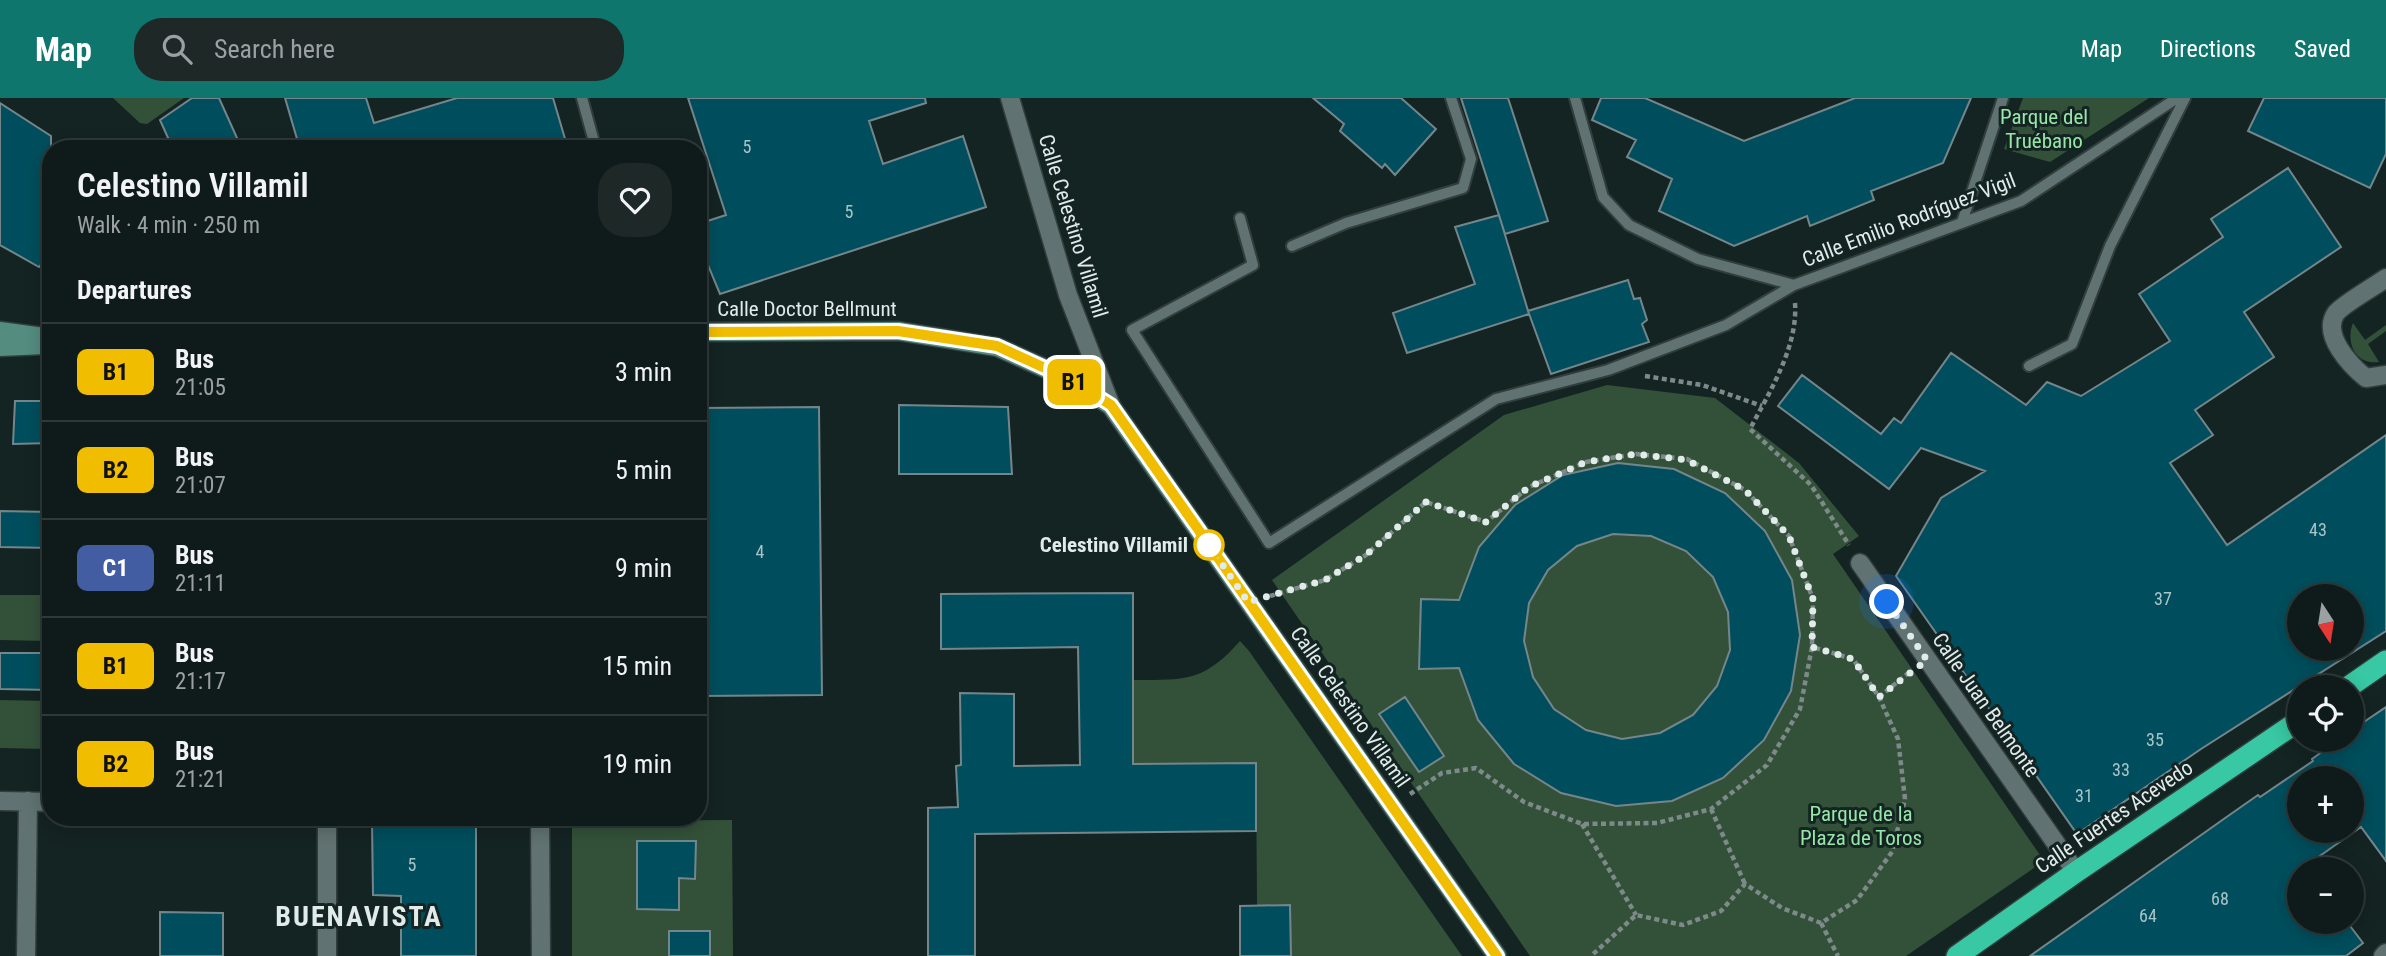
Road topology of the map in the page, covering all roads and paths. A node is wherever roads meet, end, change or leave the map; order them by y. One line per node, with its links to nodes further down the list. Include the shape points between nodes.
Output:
1 (582, 98): 8 (lane)
2 (1010, 98): 23 (street, Calle Celestino Villamil, via 1068,295)
3 (1451, 98): 11 (lane, via 1471,159 1463,188 1346,223)
4 (1575, 98): 13 (lane, via 1603,197 1629,225 1698,258)
5 (2003, 98): 10 (lane)
6 (2177, 98): 10 (lane, Calle Emilio Rodríguez Vigil, via 2021,201)
7 (2185, 98): 20 (lane, via 2110,246 2072,344)
8 (594, 140)
9 (1240, 218): 21 (lane, Calle Emilio Rodríguez Vigil, via 1253,265 1132,330 1269,543 1496,399)
10 (1962, 222): 13 (lane, Calle Emilio Rodríguez Vigil)
11 (1292, 246)
12 (2386, 278): 22 (street, via 2336,313 2332,326 2338,348 2351,366 2366,378)
13 (1794, 285): 21 (lane, Calle Emilio Rodríguez Vigil, via 1726,326)
14 (1796, 317): 24 (path, via 1782,369)
15 (0, 331): 17 (main road)
16 (707, 332): 23 (main road, Calle Doctor Bellmunt, via 898,331 997,346 1071,380)
17 (42, 337)
18 (42, 346): 19 (main road)
19 (0, 348)
20 (2029, 366)
21 (1608, 370): 24 (path, via 1702,385)
22 (2386, 375)
23 (1111, 405): 26 (main road, Calle Celestino Villamil)
24 (1762, 406): 25 (path, via 1750,429 1811,485)
25 (1860, 564): 28 (street, Calle Juan Belmonte)
26 (1248, 602): 27 (path, via 1325,580 1366,555 1426,502 1486,522 1529,487 1586,462 1636,454 1687,460 1745,490 1789,536 1813,599); 36 (main road, Calle Celestino Villamil)
27 (1812, 647): 31 (path, via 1853,659); 37 (path, via 1800,709 1767,765)
28 (1927, 660): 31 (path); 41 (street, Calle Juan Belmonte)
29 (2386, 661): 30 (highway)
30 (2364, 676)
31 (1879, 697): 44 (path, via 1898,739 1905,799 1892,852 1857,900)
32 (2287, 729): 41 (highway, Calle Fuertes Acevedo)
33 (0, 801): 34 (street)
34 (29, 801): 35 (street); 45 (street)
35 (42, 802)
36 (1392, 806): 38 (path, via 1441,774 1476,768 1524,802); 48 (main road, Calle Celestino Villamil)
37 (1711, 809): 38 (path, via 1657,823); 42 (path)
38 (1582, 824): 43 (path)
39 (327, 826): 46 (street)
40 (540, 826): 47 (street)
41 (2076, 872): 51 (highway, Calle Fuertes Acevedo)
42 (1745, 884): 43 (path, via 1721,911 1683,925); 44 (path, via 1782,908)
43 (1636, 915): 49 (path)
44 (1821, 923): 50 (path)
45 (26, 956)
46 (327, 956)
47 (541, 956)
48 (1497, 956)
49 (1591, 956)
50 (1838, 956)
51 (1957, 956)

